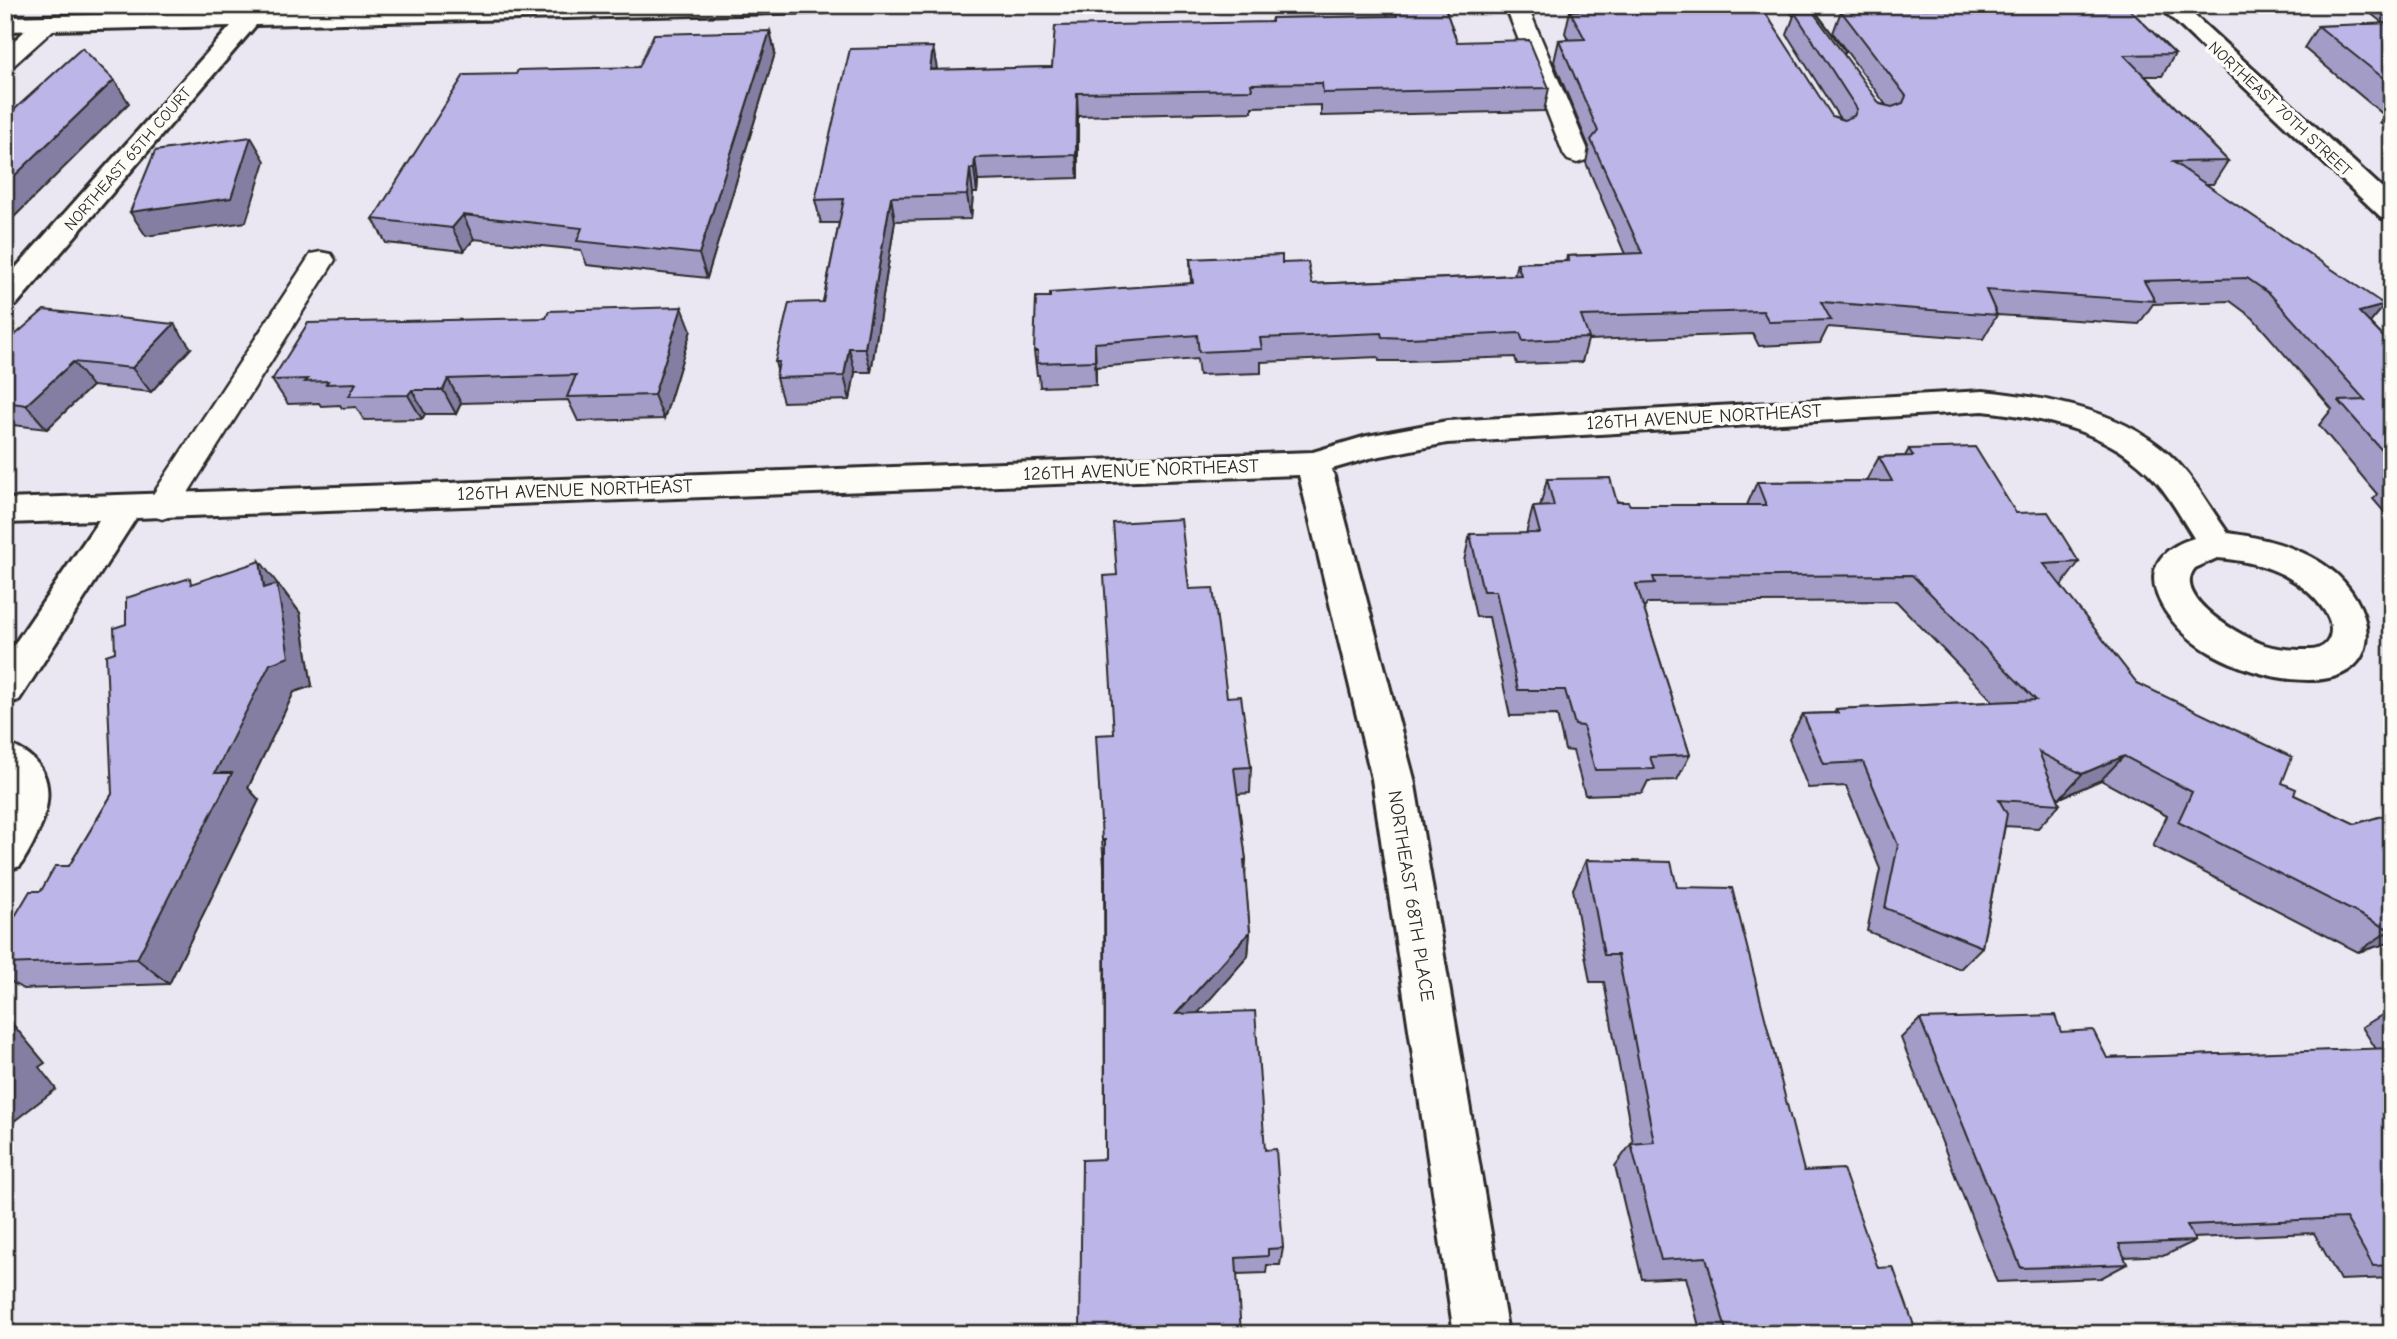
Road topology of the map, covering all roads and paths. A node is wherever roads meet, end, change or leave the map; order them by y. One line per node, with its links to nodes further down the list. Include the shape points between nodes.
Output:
1 (823, 5): 5 (street)
2 (1516, 5): 12 (lane)
3 (1798, 5): 11 (lane)
4 (2169, 5): 13 (street, NORTHEAST 70TH STREET)
5 (442, 10): 7 (street)
6 (125, 13): 7 (street); 9 (street)
7 (250, 18): 15 (street, NORTHEAST 65TH COURT)
8 (5, 24): 9 (street)
9 (46, 24): 10 (lane)
10 (5, 61)
11 (1844, 68)
12 (1577, 155)
13 (2392, 212)
14 (321, 260): 17 (lane)
15 (5, 299)
16 (1314, 463): 17 (street, 126TH AVENUE NORTHEAST); 20 (street, 126TH AVENUE NORTHEAST, via 1367,447 1447,432 1983,401 2028,405 2114,431 2162,466); 24 (street, NORTHEAST 68TH PLACE, via 1392,779)
17 (162, 507): 18 (street, 126TH AVENUE NORTHEAST)
18 (125, 508): 19 (street, 126TH AVENUE NORTHEAST); 21 (street)
19 (5, 511)
20 (2217, 545): 20 (street, via 2271,555 2323,584 2342,604 2351,624 2350,642 2340,655 2321,664 2295,666 2265,660 2207,632 2185,612 2174,592 2171,573 2178,559 2194,549)
21 (5, 689)
22 (5, 760): 23 (street, via 21,771 29,796 22,827)
23 (5, 853)
24 (1480, 1334)

